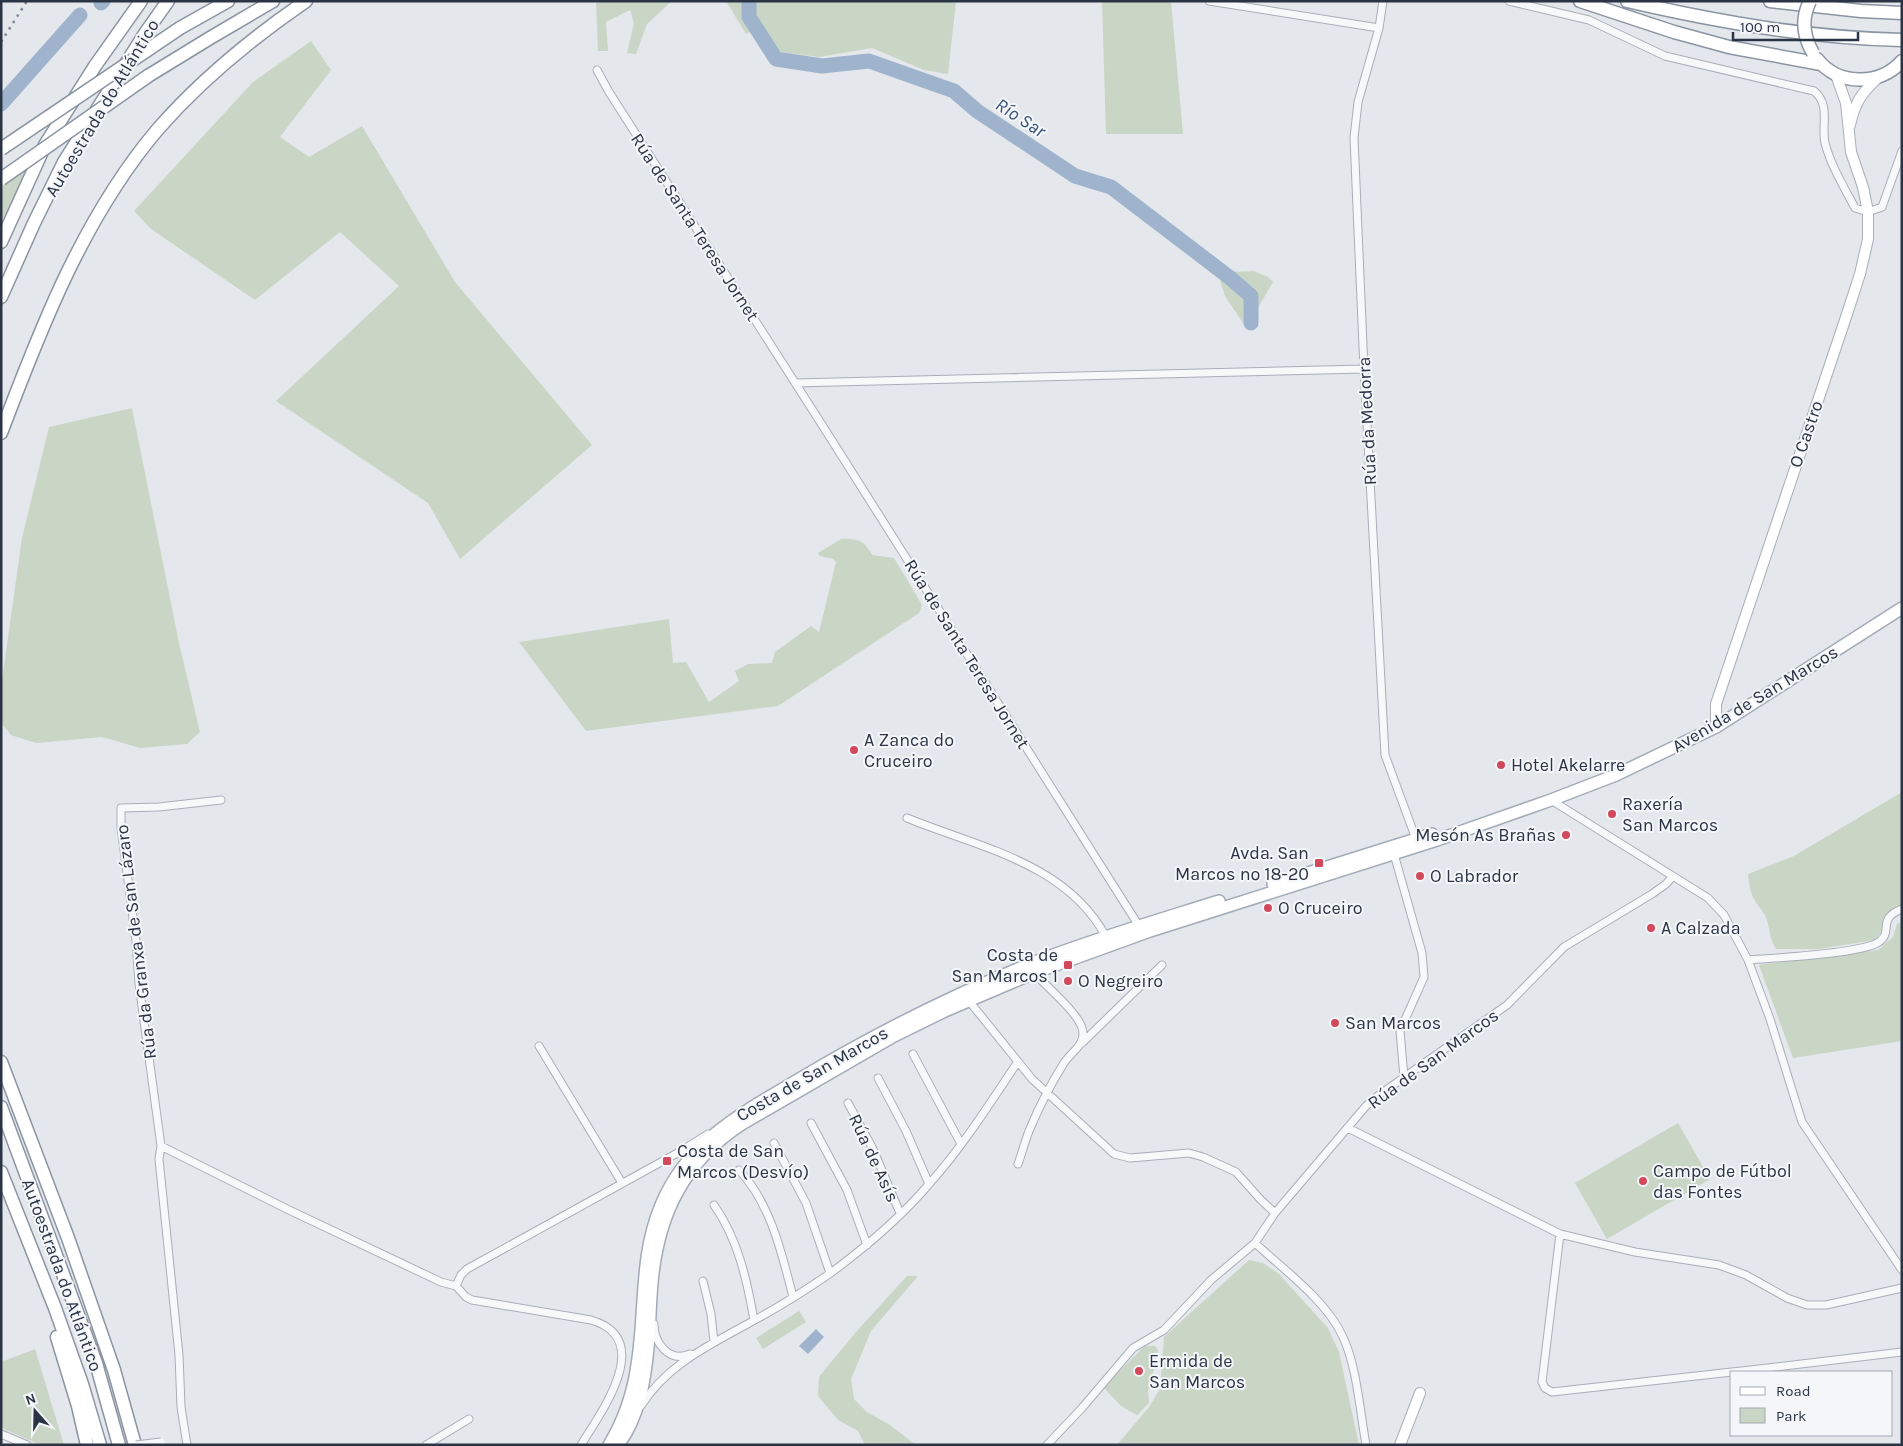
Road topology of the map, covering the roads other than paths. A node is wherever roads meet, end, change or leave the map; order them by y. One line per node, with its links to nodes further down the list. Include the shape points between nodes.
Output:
1 (140, 1): 26 (highway, Autoestrada do Atlántico, via 45,145)
2 (168, 1): 27 (highway, Autoestrada do Atlántico, via 64,162)
3 (228, 1): 22 (highway, bridge, via 180,28)
4 (273, 1): 24 (highway, bridge, via 148,76)
5 (306, 1): 32 (highway, via 263,30 191,94 133,162 100,212 69,272 29,358)
6 (1209, 1): 14 (street)
7 (1383, 1): 14 (street, Rúa da Medorra)
8 (1509, 1): 25 (street, via 1589,20 1665,56 1814,91 1823,103 1830,161 1855,208)
9 (1580, 1): 16 (highway, via 1729,47)
10 (1627, 1): 15 (highway, via 1782,32)
11 (1770, 1): 13 (highway)
12 (1810, 1): 16 (highway, bridge, via 1804,27 1806,39)
13 (1902, 13)
14 (1379, 28): 30 (street, Rúa da Medorra, via 1358,102 1354,138)
15 (1902, 40)
16 (1821, 64): 19 (highway)
17 (1899, 67): 20 (highway)
18 (597, 70): 31 (street, Rúa de Santa Teresa Jornet)
19 (1836, 75): 20 (highway, via 1859,80); 21 (street, O Castro, via 1846,103)
20 (1880, 77): 21 (street, O Castro, via 1856,102)
21 (1848, 139): 25 (street, O Castro)
22 (1, 149)
23 (1902, 151): 25 (street, via 1882,207)
24 (1, 179)
25 (1868, 212): 34 (street, O Castro, via 1868,239 1860,274 1716,704)
26 (1, 242)
27 (8, 284): 28 (highway, Autoestrada do Atlántico); 29 (highway)
28 (1, 297)
29 (1, 306)
30 (1364, 369): 31 (street); 39 (street, Rúa da Medorra, via 1385,755)
31 (794, 383): 45 (street, Rúa de Santa Teresa Jornet)
32 (1, 433)
33 (1902, 608): 34 (main road, Avenida de San Marcos)
34 (1716, 727): 36 (main road, Avenida de San Marcos, via 1616,775)
35 (221, 800): 68 (street, Rúa da Granxa de San Lázaro, via 121,808 139,984)
36 (1551, 800): 37 (main road, Avenida de San Marcos); 42 (street)
37 (1518, 811): 39 (main road, Avenida de San Marcos); 40 (main road, Avenida de San Marcos)
38 (907, 818): 46 (street, via 1014,858 1048,876 1078,898 1097,920)
39 (1416, 838): 40 (main road, via 1421,841); 41 (main road); 45 (main road, Avenida de San Marcos)
40 (1437, 840): 41 (main road, Avenida de San Marcos)
41 (1394, 854): 43 (main road, Avenida de San Marcos); 58 (street, via 1422,953 1424,977 1400,1031)
42 (1673, 876): 48 (street, via 1718,908); 58 (street, Rúa de San Marcos, via 1652,894 1564,946 1507,1005)
43 (1227, 906): 45 (main road, via 1147,928); 47 (main road, Avenida de San Marcos)
44 (1902, 910): 48 (street, via 1889,916 1881,939 1864,948)
45 (1139, 926): 46 (main road, Avenida de San Marcos); 47 (main road, via 1133,932 1095,945)
46 (1106, 937): 50 (main road, Avenida de San Marcos)
47 (1081, 955): 50 (main road, Avenida de San Marcos)
48 (1748, 960): 82 (street, via 1802,1122)
49 (1162, 965): 53 (street)
50 (1027, 969): 51 (main road, Costa de San Marcos, via 983,995); 51 (main road, via 972,994); 52 (main road, Costa de San Marcos); 53 (street, via 1080,1021 1084,1035)
51 (973, 1006): 52 (main road, via 961,999); 57 (street); 65 (main road, Costa de San Marcos, via 945,1011 894,1036)
52 (914, 1016): 65 (main road, Costa de San Marcos, via 836,1057)
53 (1081, 1044): 60 (street)
54 (538, 1046): 73 (street)
55 (913, 1054): 67 (street)
56 (1, 1062): 104 (highway, via 68,1238 131,1429 137,1434)
57 (1017, 1062): 60 (street); 67 (street)
58 (1404, 1077): 64 (street, Rúa de San Marcos, via 1378,1095)
59 (878, 1078): 74 (street)
60 (1046, 1091): 70 (street); 77 (street, via 1114,1154 1130,1158 1189,1153 1203,1157 1236,1172)
61 (848, 1103): 78 (street, Rúa de Asís, via 873,1149)
62 (1, 1107): 103 (highway, Autoestrada do Atlántico, via 96,1363)
63 (811, 1123): 81 (street, via 847,1190)
64 (1348, 1128): 77 (street, Rúa de San Marcos); 79 (street)
65 (726, 1129): 69 (main road, Costa de San Marcos); 75 (main road, Costa de San Marcos)
66 (774, 1143): 83 (street, via 806,1203)
67 (961, 1144): 74 (street)
68 (161, 1146): 86 (street, via 441,1282); 106 (street, Rúa da Granxa de San Lázaro, via 159,1160)
69 (686, 1159): 73 (street, via 666,1159); 75 (main road); 109 (main road, Costa de San Marcos, via 660,1205 649,1238 633,1388)
70 (1018, 1164)
71 (739, 1170): 88 (street, via 771,1222)
72 (1, 1172): 89 (highway, Autoestrada do Atlántico)
73 (622, 1183): 86 (street, via 467,1269)
74 (929, 1184): 78 (street)
75 (680, 1186): 85 (main road, Costa de San Marcos, via 661,1230)
76 (714, 1205): 90 (street, via 741,1261)
77 (1275, 1213): 80 (street, Rúa de San Marcos)
78 (900, 1214): 81 (street)
79 (1560, 1234): 87 (street, via 1635,1252 1719,1265 1807,1305 1826,1305); 95 (street, via 1542,1382 1546,1388 1552,1392 1588,1389)
80 (1255, 1243): 111 (street, Rúa de San Marcos, via 1211,1280 1164,1330 1133,1348); 112 (street, via 1321,1303 1344,1338 1352,1361)
81 (867, 1245): 83 (street)
82 (1902, 1270)
83 (830, 1273): 88 (street)
84 (703, 1281): 91 (street)
85 (652, 1282): 92 (street, via 654,1327 662,1347 678,1357); 97 (main road, Costa de San Marcos, via 645,1373)
86 (456, 1286): 108 (street, via 472,1300 591,1320 613,1333 619,1343 621,1367 614,1391)
87 (1902, 1288)
88 (793, 1297): 90 (street)
89 (56, 1308): 101 (highway, via 54,1328); 102 (highway, Autoestrada do Atlántico)
90 (754, 1320): 91 (street)
91 (714, 1342): 92 (street)
92 (704, 1348): 97 (street, via 660,1380)
93 (1902, 1352): 94 (street)
94 (1740, 1371)
95 (1730, 1372)
96 (1420, 1393): 113 (street)
97 (632, 1418): 110 (main road, Costa de San Marcos)
98 (469, 1419): 107 (street)
99 (1, 1434): 100 (street)
100 (27, 1445)
101 (87, 1445)
102 (100, 1445)
103 (119, 1445)
104 (137, 1445): 105 (street, bridge, via 161,1442)
105 (168, 1445)
106 (187, 1445)
107 (426, 1445)
108 (581, 1445)
109 (609, 1445)
110 (618, 1445)
111 (1047, 1445)
112 (1366, 1445)
113 (1400, 1445)

